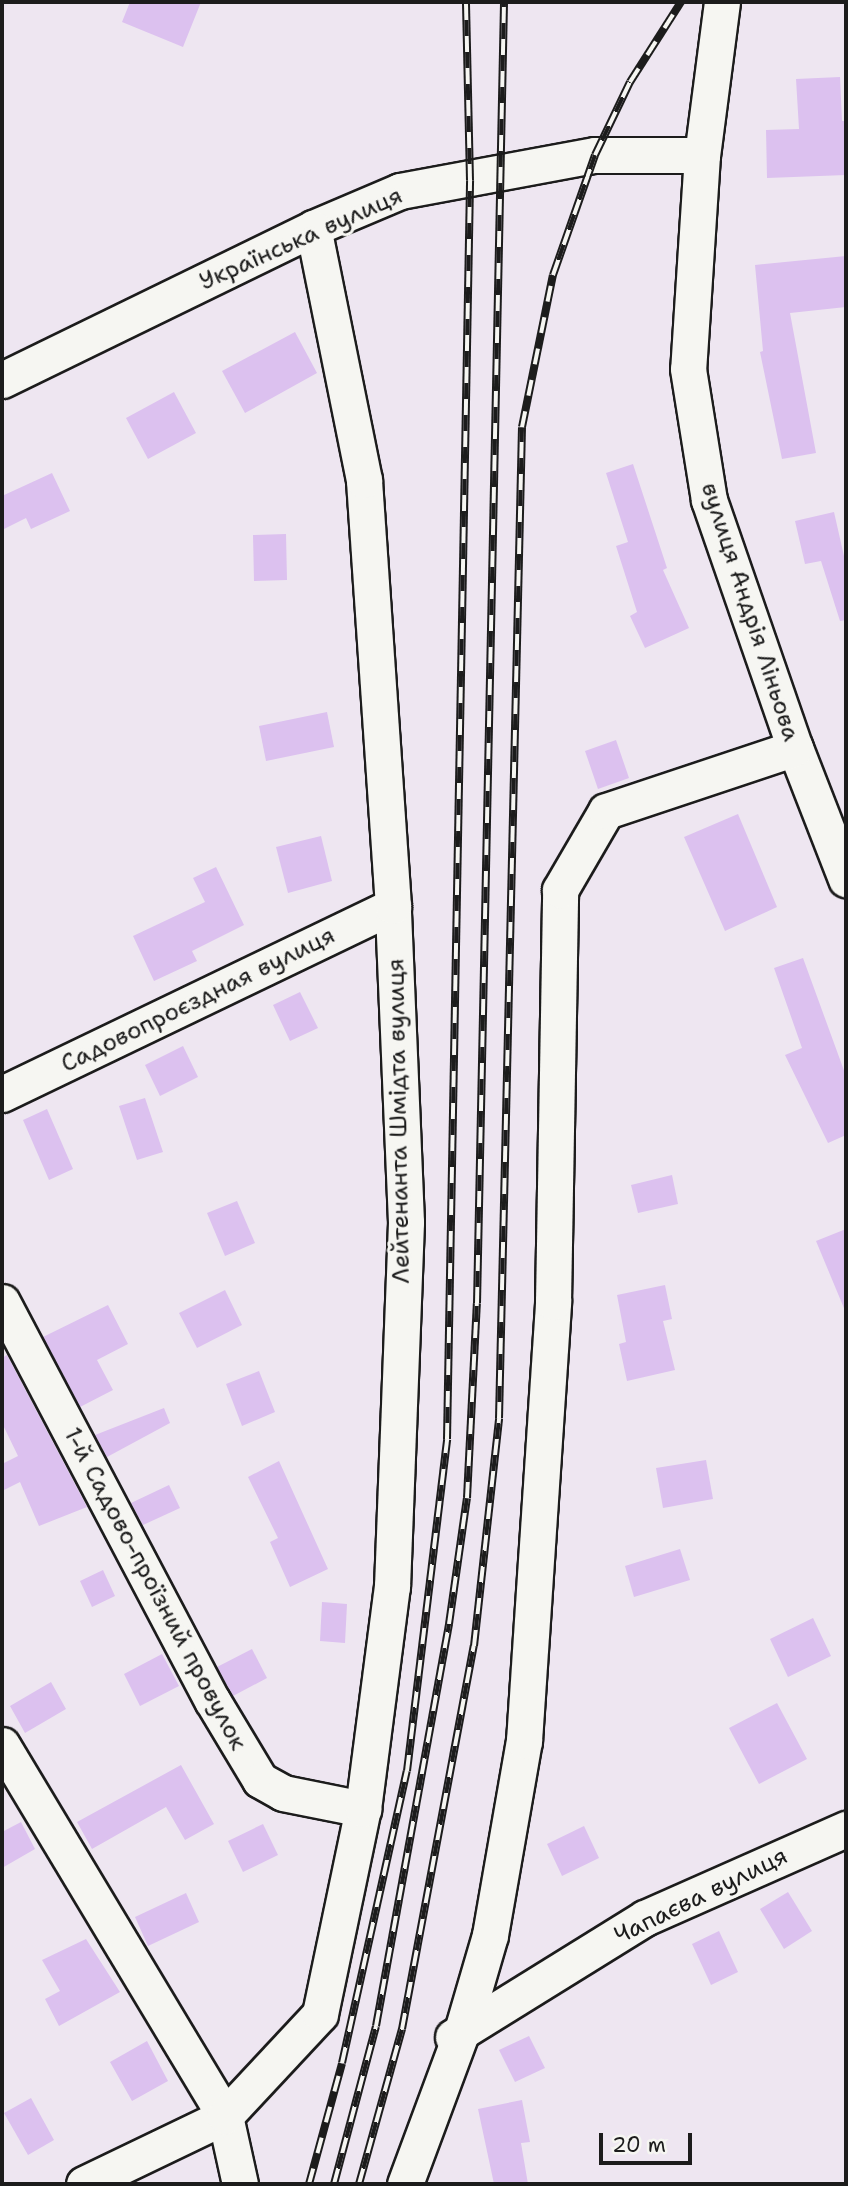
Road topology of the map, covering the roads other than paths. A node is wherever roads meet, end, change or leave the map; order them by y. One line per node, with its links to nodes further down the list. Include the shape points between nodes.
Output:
1 (722, 2): 2 (street, вулиця Андрія Ліньова)
2 (702, 155): 3 (street, Українська вулиця, via 595,155 400,191); 5 (street, вулиця Андрія Ліньова, via 688,369 709,500)
3 (313, 228): 4 (street, Українська вулиця); 7 (street, Лейтенанта Шмідта вулиця, via 363,480)
4 (2, 380)
5 (795, 748): 6 (street, вулиця Андрія Ліньова); 13 (street, via 606,811 560,890 553,1302 535,1620 524,1741 490,1935)
6 (846, 879)
7 (393, 906): 8 (street, Садовопроєздная вулиця); 11 (street, Лейтенанта Шмідта вулиця, via 406,1222 392,1587)
8 (2, 1094)
9 (2, 1301): 11 (street, 1-й Садово-проїзний провулок, via 212,1700 260,1780 283,1793)
10 (2, 1745): 14 (street)
11 (363, 1809): 14 (street, Лейтенанта Шмідта вулиця, via 320,2014)
12 (846, 1829): 13 (street, Чапаєва вулиця, via 645,1918)
13 (457, 2034): 17 (street)
14 (225, 2116): 15 (street); 16 (street)
15 (84, 2184)
16 (240, 2184)
17 (405, 2184)

